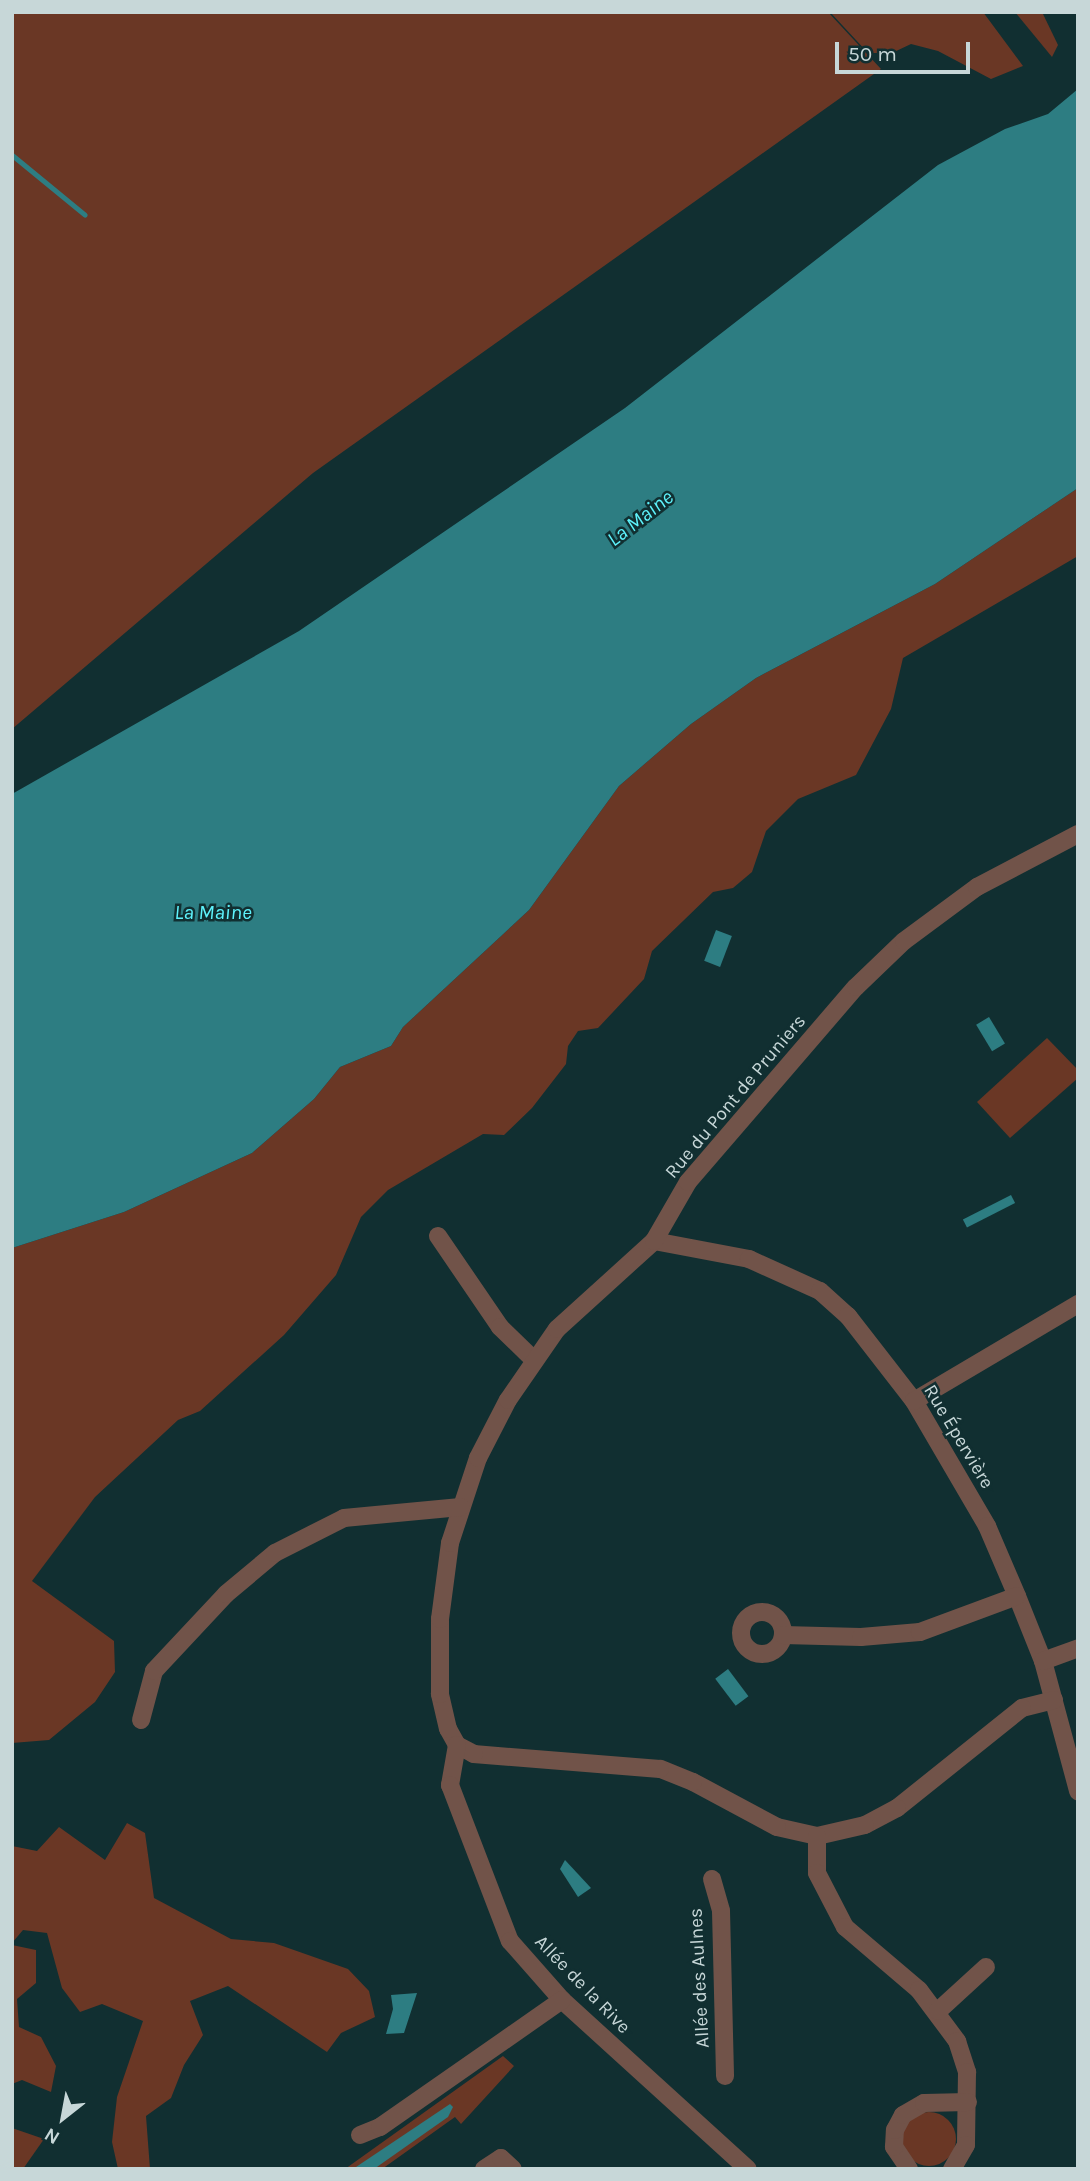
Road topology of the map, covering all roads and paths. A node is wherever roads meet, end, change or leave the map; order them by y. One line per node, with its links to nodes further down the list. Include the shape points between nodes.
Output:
1 (1078, 834): 3 (street, Rue du Pont de Pruniers, via 977,887 905,941 856,987 688,1182)
2 (438, 1236): 5 (street, via 500,1327)
3 (654, 1241): 5 (street, Rue du Pont de Pruniers, via 579,1306); 6 (street, Rue Épervière, via 749,1259 820,1291 848,1316)
4 (1078, 1304): 6 (street)
5 (534, 1360): 7 (street, Rue du Pont de Pruniers, via 478,1458)
6 (914, 1401): 8 (street, Rue Épervière, via 987,1526)
7 (460, 1507): 13 (street, via 344,1518 275,1553 226,1594 154,1671); 14 (street, Rue du Pont de Pruniers, via 450,1543 440,1619 440,1694)
8 (1017, 1596): 9 (street, via 920,1632 861,1637); 11 (street, Rue Épervière)
9 (783, 1635)
10 (1078, 1648): 11 (street)
11 (1044, 1661): 12 (street, Rue Épervière)
12 (1054, 1700): 15 (street, Rue Épervière); 16 (street, via 1022,1709 897,1808 865,1825)
13 (141, 1720)
14 (457, 1745): 16 (street, via 474,1754 660,1769 777,1827); 19 (street, Allée de la Rive, via 450,1786 510,1941)
15 (1078, 1791)
16 (817, 1836): 20 (street, via 817,1873 845,1927 902,1972)
17 (712, 1879): 21 (street, Allée des Aulnes, via 721,1911)
18 (986, 1967): 20 (street)
19 (562, 2000): 23 (street, via 380,2127); 26 (street, Allée de la Rive)
20 (938, 2011): 22 (street, via 963,2056)
21 (725, 2076)
22 (968, 2102): 27 (street, via 924,2104 903,2115 895,2130 894,2147); 28 (street, via 966,2145)
23 (360, 2134)
24 (484, 2169): 25 (street, via 501,2158)
25 (513, 2169)
26 (748, 2169)
27 (909, 2169)
28 (952, 2169)

